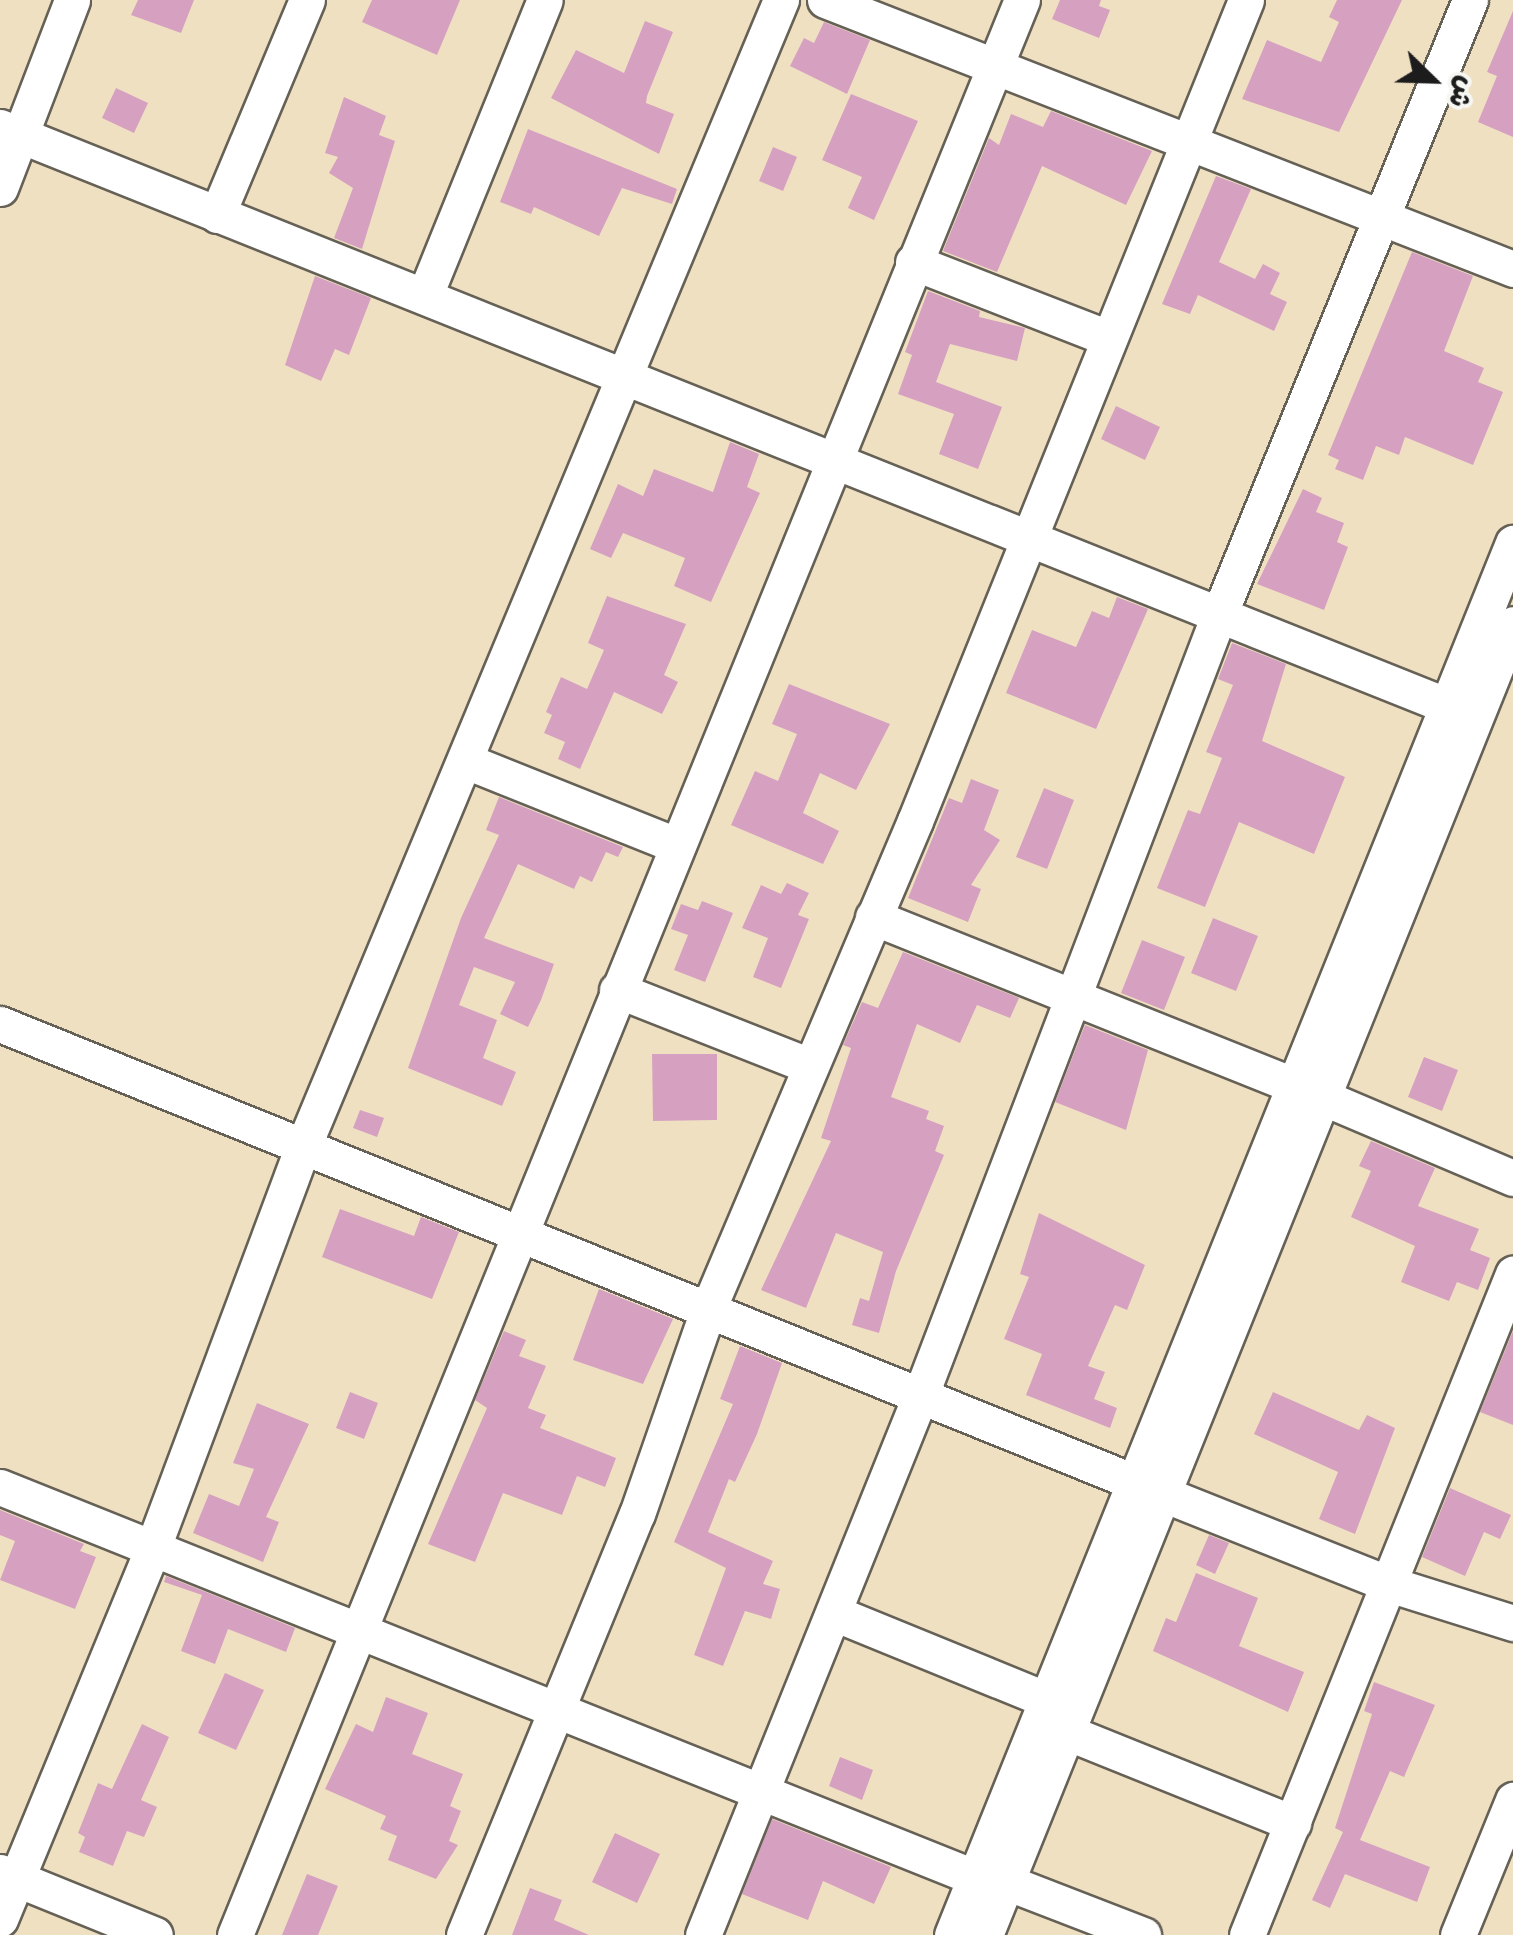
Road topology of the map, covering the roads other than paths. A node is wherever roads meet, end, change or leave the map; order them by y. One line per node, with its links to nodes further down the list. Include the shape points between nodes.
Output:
1 (72, 0): 10 (street)
2 (307, 0): 13 (street)
3 (545, 0): 17 (street)
4 (782, 0): 19 (street)
5 (825, 0): 9 (street)
6 (1022, 0): 9 (street)
7 (1246, 0): 11 (street)
8 (1470, 0): 14 (street)
9 (995, 67): 11 (street); 15 (street)
10 (10, 131): 12 (street); 13 (street)
11 (1189, 141): 14 (street); 18 (street)
12 (0, 188)
13 (218, 215): 17 (street)
14 (1382, 218): 16 (street); 23 (street)
15 (913, 262): 18 (street); 20 (street)
16 (1513, 269)
17 (426, 295): 19 (street)
18 (1108, 338): 21 (street)
19 (628, 377): 20 (street); 27 (street)
20 (832, 458): 21 (street); 28 (street)
21 (1027, 539): 23 (street); 29 (street)
22 (1513, 543): 26 (street)
23 (1219, 615): 26 (street); 31 (street)
24 (1513, 624): 25 (street)
25 (1498, 703): 34 (street)
26 (1446, 705): 34 (street)
27 (466, 761): 28 (street); 35 (street)
28 (674, 844): 30 (street)
29 (872, 917): 31 (street); 33 (street)
30 (616, 990): 33 (street); 37 (street)
31 (1070, 996): 34 (street); 40 (street)
32 (0, 1024): 35 (street)
33 (810, 1066): 39 (street)
34 (1308, 1091): 36 (street); 42 (street)
35 (303, 1147): 37 (street); 43 (street)
36 (1513, 1178)
37 (516, 1232): 39 (street); 47 (street)
38 (1513, 1274): 44 (street)
39 (710, 1307): 40 (street); 49 (street)
40 (921, 1394): 42 (street); 45 (street)
41 (0, 1487): 43 (street)
42 (1148, 1488): 44 (street); 48 (street); 50 (street)
43 (152, 1550): 47 (street); 54 (street)
44 (1392, 1585): 46 (street); 53 (street)
45 (834, 1612): 48 (street); 51 (street)
46 (1513, 1623)
47 (358, 1629): 49 (street); 59 (street)
48 (1046, 1699): 55 (street)
49 (557, 1712): 51 (street); 60 (street)
50 (1064, 1731): 53 (street); 55 (street)
51 (764, 1792): 55 (street); 57 (street)
52 (1513, 1800): 65 (street)
53 (1294, 1823): 64 (street)
54 (8, 1875): 56 (street); 58 (street)
55 (990, 1880): 61 (street); 62 (street); 63 (street)
56 (0, 1919)
57 (707, 1934)
58 (155, 1935)
59 (235, 1935)
60 (464, 1935)
61 (952, 1935)
62 (985, 1935)
63 (1143, 1935)
64 (1247, 1935)
65 (1458, 1935)

